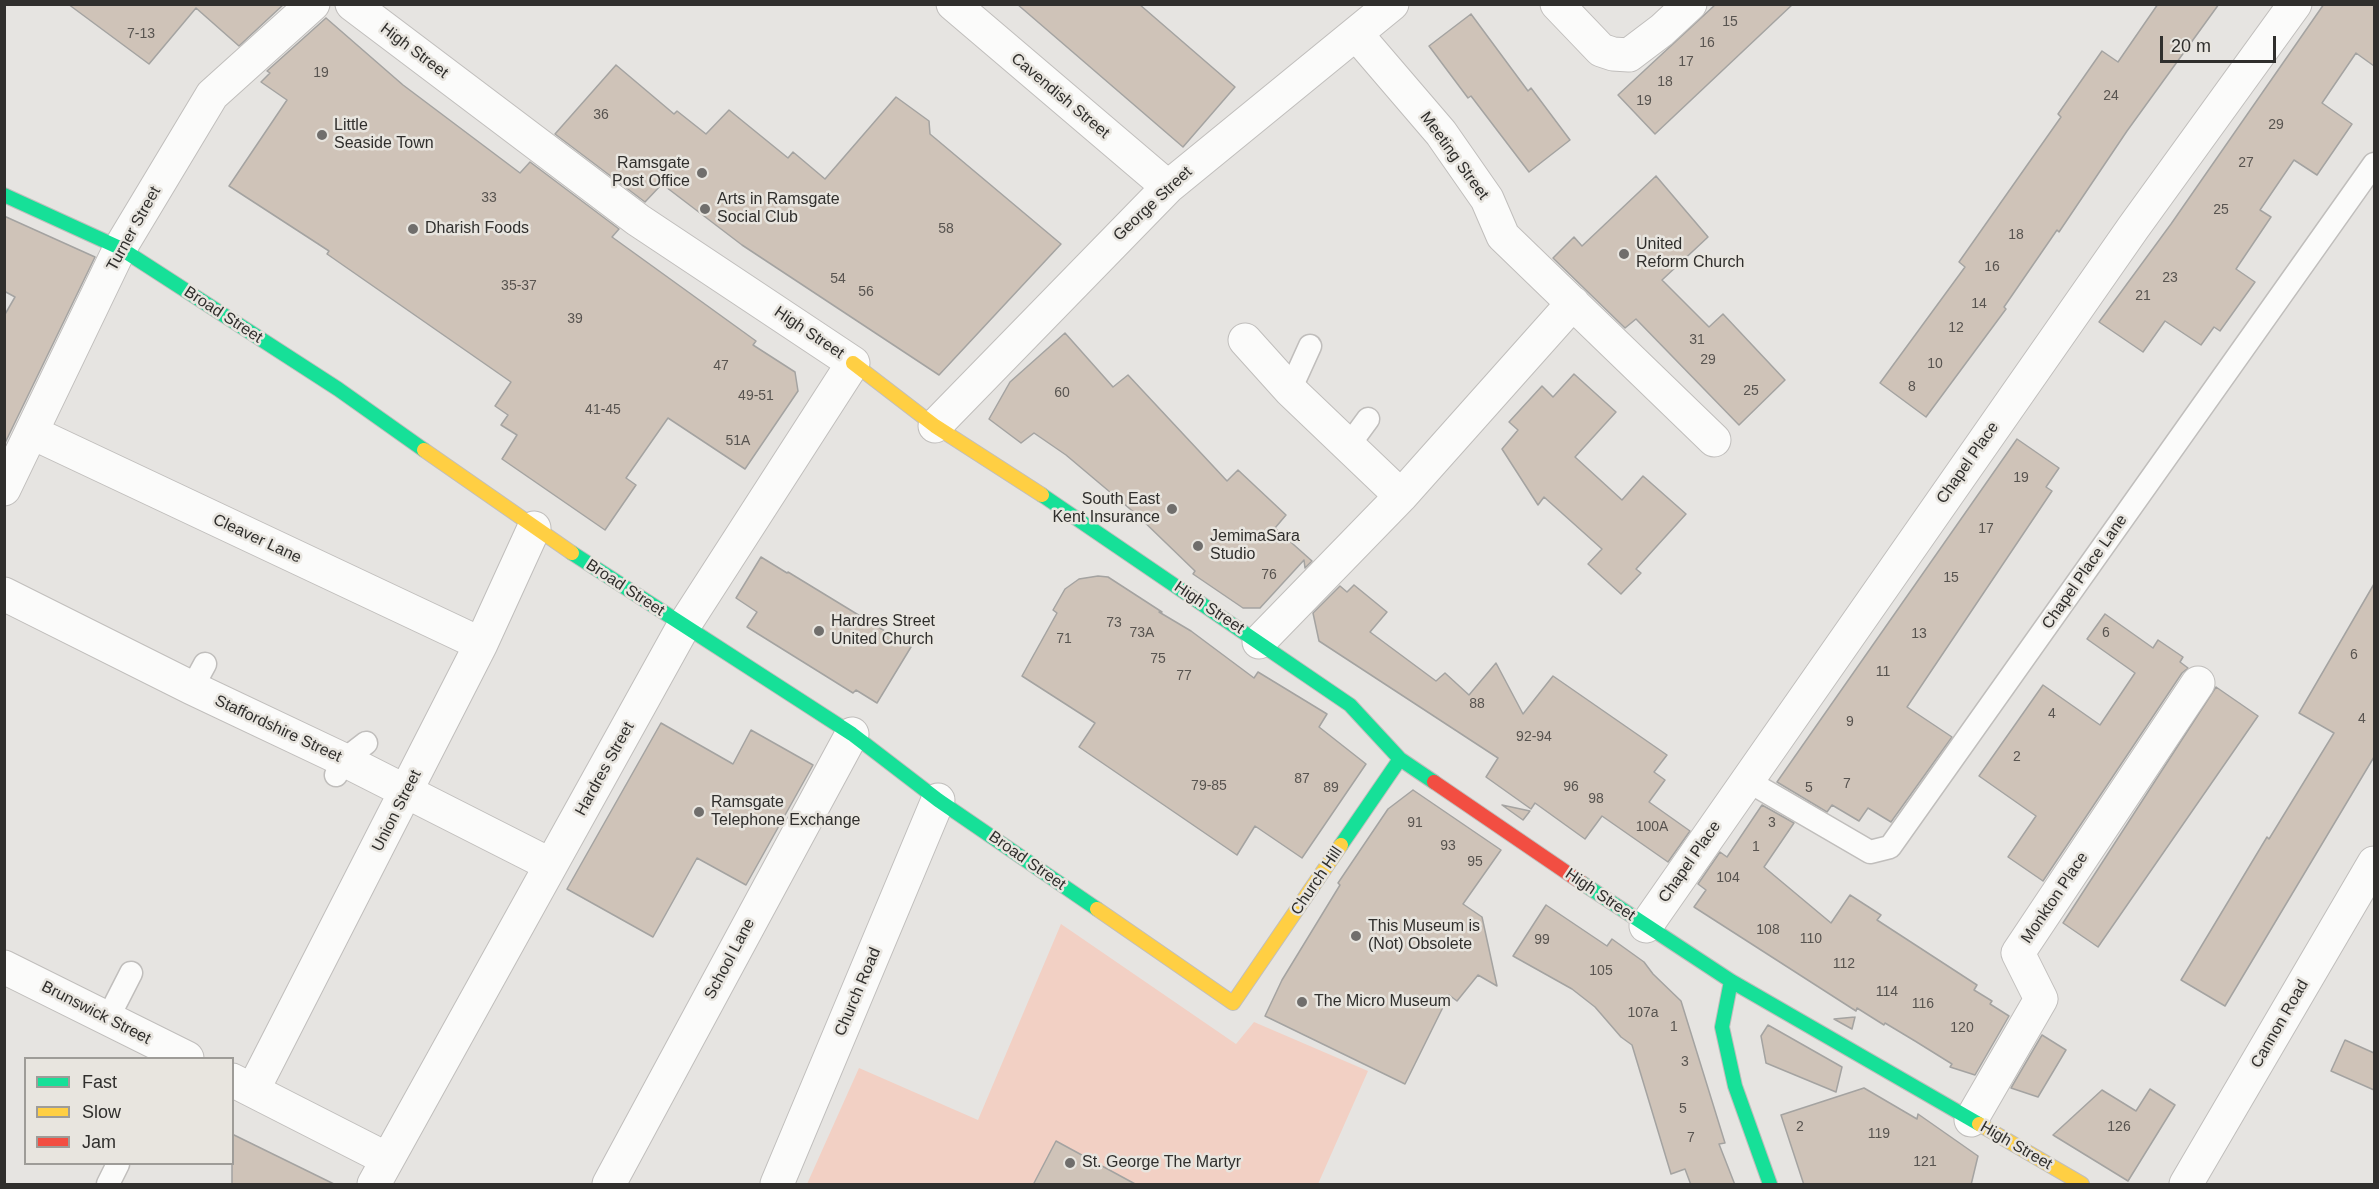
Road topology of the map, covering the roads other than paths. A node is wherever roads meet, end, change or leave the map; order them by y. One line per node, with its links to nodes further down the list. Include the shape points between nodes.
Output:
1 (314, 4): 12 (street, Turner Street, via 212,95)
2 (352, 4): 16 (street, High Street, via 638,220)
3 (953, 4): 10 (street, Cavendish Street)
4 (1392, 4): 8 (street, George Street)
5 (1557, 4): 6 (street, via 1601,50 1629,55)
6 (1690, 4)
7 (2295, 4): 33 (street, Chapel Place, via 2133,228)
8 (1357, 35): 10 (street, George Street); 13 (street, Meeting Street, via 1441,133 1487,199 1503,236)
9 (2374, 164): 33 (lane, Chapel Place Lane, via 1890,847 1870,852)
10 (1168, 187): 19 (street, George Street)
11 (4, 195): 12 (street, Broad Street)
12 (120, 248): 20 (street, Turner Street); 25 (street, Broad Street, via 338,389)
13 (1573, 303): 21 (street, Meeting Street); 24 (street)
14 (1245, 340): 17 (street)
15 (1310, 346): 17 (lane)
16 (853, 363): 19 (street, High Street); 27 (street, Hardres Street)
17 (1290, 390): 22 (street)
18 (1368, 419): 22 (lane)
19 (934, 426): 28 (street, High Street)
20 (33, 433): 23 (street, Turner Street); 29 (street, Cleaver Lane)
21 (1714, 440)
22 (1349, 445): 24 (street)
23 (4, 489)
24 (1401, 496): 28 (street)
25 (534, 528): 27 (street, Broad Street); 29 (street, Union Street)
26 (4, 594): 34 (street, Staffordshire Street, via 199,676)
27 (683, 627): 31 (street, Broad Street); 37 (street, Hardres Street)
28 (1259, 642): 32 (street, High Street, via 1350,705)
29 (481, 644): 34 (street, Union Street)
30 (2198, 684): 46 (street, Monkton Place, via 2018,953 2041,999)
31 (852, 734): 35 (street, Broad Street); 50 (street, School Lane)
32 (1400, 759): 38 (street, High Street); 42 (street, Church Hill)
33 (1748, 781): 38 (street, Chapel Place)
34 (407, 793): 37 (street, Staffordshire Street); 45 (street, Union Street)
35 (938, 800): 42 (street, Broad Street); 51 (street, Church Road)
36 (2374, 863): 54 (street, Cannon Road)
37 (551, 866): 48 (street, Hardres Street)
38 (1646, 926): 41 (street, High Street)
39 (4, 967): 43 (street, Brunswick Street)
40 (132, 973): 43 (lane)
41 (1731, 981): 46 (street, High Street); 52 (street, via 1722,1027 1735,1086)
42 (1233, 1003)
43 (108, 1018): 44 (street, Brunswick Street)
44 (176, 1056)
45 (243, 1085): 48 (street)
46 (1971, 1120): 53 (street, High Street)
47 (118, 1165): 49 (lane)
48 (381, 1172)
49 (108, 1185)
50 (609, 1185)
51 (777, 1185)
52 (1770, 1185)
53 (2082, 1185)
54 (2186, 1185)

